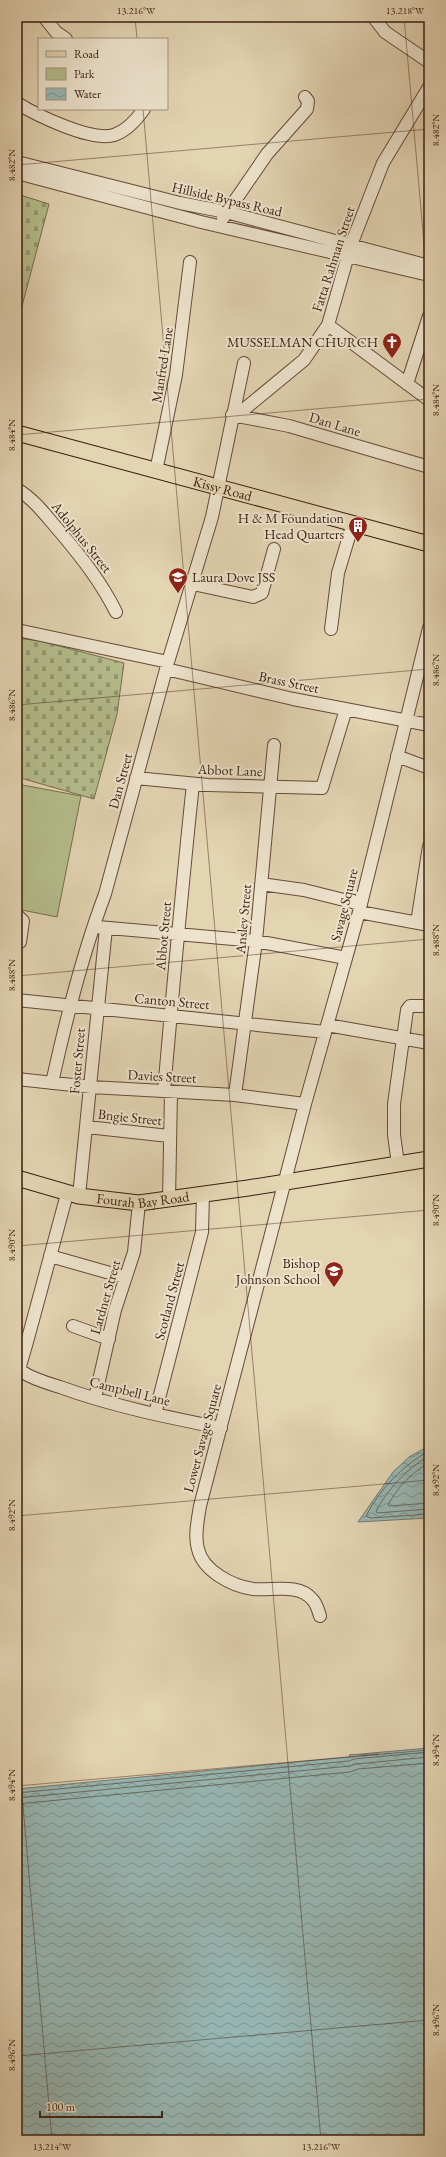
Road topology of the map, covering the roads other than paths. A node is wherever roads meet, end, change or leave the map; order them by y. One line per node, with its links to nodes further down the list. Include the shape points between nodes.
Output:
1 (44, 17): 3 (street)
2 (375, 19): 4 (street, via 385,32)
3 (65, 38)
4 (429, 62)
5 (429, 87): 13 (street, Fatta Rahman Street, via 387,154)
6 (305, 97): 11 (street, via 308,101 307,109 267,154)
7 (17, 103): 8 (street, via 50,120 96,135 113,136 124,130)
8 (143, 110)
9 (17, 162): 11 (street, Hillside Bypass Road)
10 (17, 173): 12 (street, Hillside Bypass Road)
11 (226, 212): 12 (street); 13 (street, Hillside Bypass Road)
12 (218, 226): 13 (street, Hillside Bypass Road)
13 (349, 250): 15 (street, Hillside Bypass Road); 16 (street, Hillside Bypass Road); 18 (street, Fatta Rahman Street)
14 (190, 262): 25 (street, Manfred Lane, via 176,375)
15 (429, 266)
16 (429, 275)
17 (429, 316): 20 (street)
18 (328, 325): 20 (street); 22 (street, Fatta Rahman Street, via 304,360)
19 (244, 363): 22 (street, Dan Street)
20 (407, 384): 21 (street)
21 (429, 400)
22 (234, 415): 24 (street, Dan Lane, via 289,426); 26 (street, Dan Street)
23 (17, 433): 25 (main road, Kissy Road)
24 (429, 468)
25 (156, 471): 26 (main road, Kissy Road)
26 (217, 487): 28 (main road, Kissy Road); 31 (street, Dan Street, via 212,517)
27 (17, 489): 32 (street, Adolphus Street, via 42,511 90,568)
28 (353, 523): 29 (main road, Kissy Road); 34 (street, via 338,573)
29 (429, 544)
30 (274, 549): 31 (street, via 259,596 253,597)
31 (193, 584): 36 (street, Dan Street)
32 (116, 612)
33 (429, 628): 38 (street, Savage Square)
34 (331, 629)
35 (17, 630): 36 (street, Brass Street)
36 (167, 665): 37 (street, Brass Street, via 293,699); 43 (street, Dan Street)
37 (346, 708): 38 (street, Brass Street); 45 (street, Abbot Lane, via 322,788)
38 (406, 719): 39 (street, Brass Street); 41 (street, Savage Square)
39 (429, 724)
40 (274, 745): 45 (street, Ansley Street)
41 (397, 756): 42 (street); 48 (street, Savage Square)
42 (429, 768)
43 (136, 778): 44 (street, Abbot Lane); 51 (street, Dan Street, via 105,894)
44 (193, 784): 45 (street, Abbot Lane); 53 (street, Abbot Street)
45 (271, 786): 47 (street, Ansley Street)
46 (429, 846): 50 (street)
47 (261, 884): 48 (street, via 304,890); 54 (street, Ansley Street)
48 (360, 908): 50 (street); 56 (street, Savage Square)
49 (17, 915): 55 (street, via 22,921)
50 (423, 924)
51 (93, 927): 52 (street); 58 (street, Dan Street)
52 (106, 928): 53 (street); 60 (street, Foster Street)
53 (177, 934): 54 (street); 61 (street, Abbot Street)
54 (256, 941): 56 (street); 62 (street, Ansley Street)
55 (20, 942)
56 (346, 958): 63 (street, Savage Square)
57 (17, 1000): 58 (street, Canton Street)
58 (70, 1006): 60 (street, Canton Street); 67 (street, Dan Street)
59 (429, 1006): 64 (street, via 410,1006 407,1010)
60 (97, 1008): 61 (street, Canton Street); 68 (street, Foster Street)
61 (170, 1015): 62 (street, Canton Street); 69 (street, Abbot Street)
62 (246, 1022): 63 (street, Canton Street); 70 (street, Ansley Street)
63 (326, 1028): 64 (street, Canton Street); 71 (street, Savage Square)
64 (404, 1038): 65 (street, Canton Street); 75 (street, via 394,1110)
65 (429, 1043)
66 (17, 1079): 67 (street, Davies Street)
67 (52, 1083): 68 (street, Davies Street)
68 (90, 1087): 69 (street, Davies Street); 72 (street, Foster Street)
69 (168, 1092): 70 (street, Davies Street); 73 (street, Abbot Street)
70 (235, 1095): 71 (street, Davies Street)
71 (305, 1104): 78 (street, Savage Square)
72 (87, 1127): 73 (street, Bngie Street); 80 (street, Foster Street)
73 (169, 1136): 81 (street, Abbot Street)
74 (428, 1163): 75 (main road, Fourah Bay Road); 77 (main road, Fourah Bay Road)
75 (398, 1164): 77 (main road, Fourah Bay Road)
76 (17, 1178): 80 (main road, Fourah Bay Road)
77 (331, 1179): 78 (main road, Fourah Bay Road)
78 (280, 1185): 79 (main road, Fourah Bay Road); 89 (street, Lower Savage Square)
79 (203, 1194): 81 (main road, Fourah Bay Road); 88 (street, Scotland Street, via 202,1232)
80 (73, 1195): 82 (main road, Fourah Bay Road); 83 (street)
81 (169, 1200): 82 (main road, Fourah Bay Road)
82 (139, 1202): 84 (street, Lardner Street, via 134,1252)
83 (50, 1256): 84 (street); 87 (street, Campbell Lane, via 21,1370 33,1378)
84 (124, 1277): 86 (street, Lardner Street)
85 (73, 1326): 86 (street)
86 (108, 1339): 87 (street, Lardner Street)
87 (95, 1398): 88 (street, Campbell Lane)
88 (155, 1414): 89 (street, Campbell Lane)
89 (221, 1428): 90 (street, Lower Savage Square, via 200,1506 197,1537 202,1559 215,1572 232,1583 252,1589 299,1591 312,1599)
90 (320, 1616)

